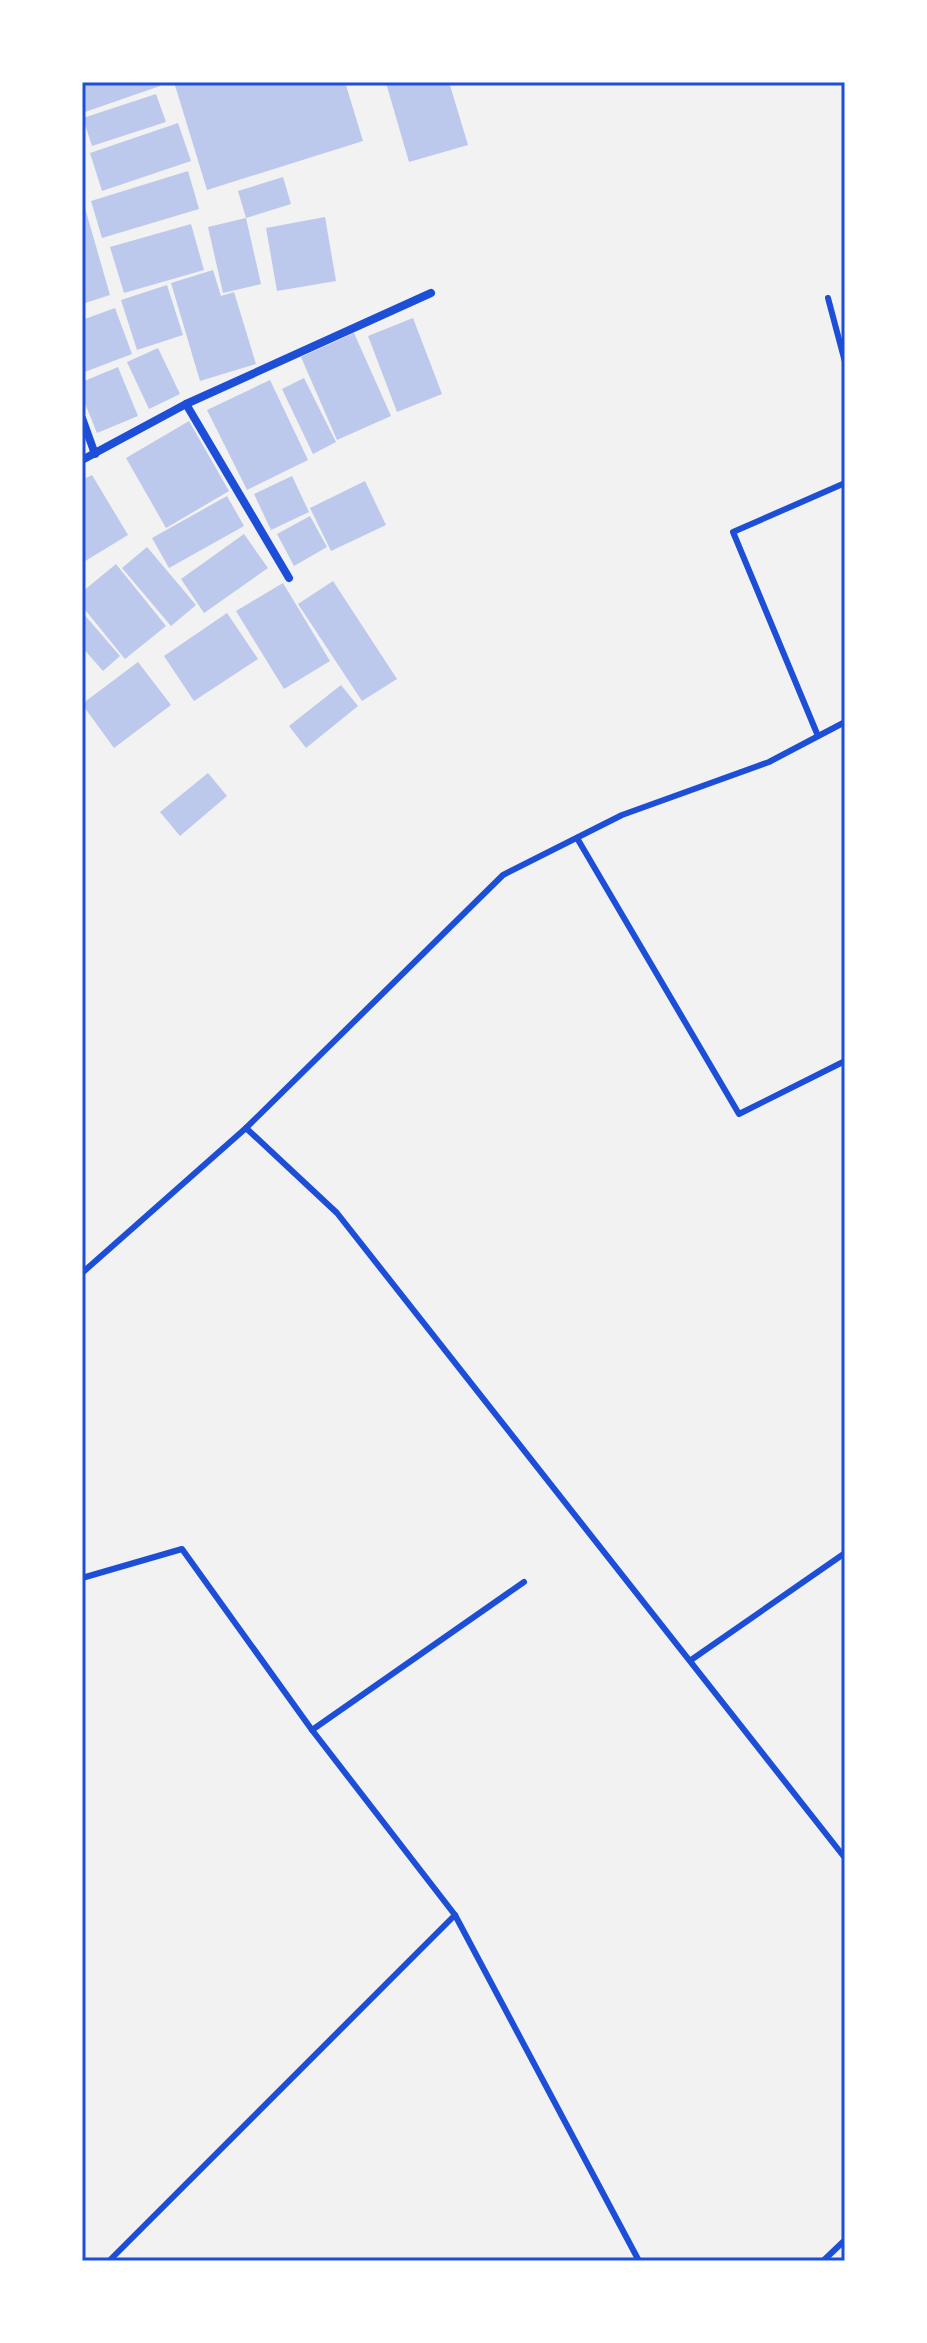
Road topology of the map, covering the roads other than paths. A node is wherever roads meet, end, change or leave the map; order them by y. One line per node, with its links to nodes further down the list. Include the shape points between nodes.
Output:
1 (431, 293): 4 (street)
2 (828, 298): 3 (lane)
3 (845, 362)
4 (186, 404): 6 (street); 9 (street)
5 (82, 418): 6 (street)
6 (95, 454): 7 (street)
7 (82, 460)
8 (845, 483): 11 (lane, via 733,532)
9 (289, 578)
10 (845, 722): 11 (lane)
11 (818, 736): 12 (lane, via 769,762 622,815)
12 (577, 838): 13 (lane, via 739,1114); 14 (lane, via 503,875)
13 (845, 1061)
14 (246, 1128): 15 (lane); 19 (lane, via 337,1213)
15 (82, 1273)
16 (845, 1553): 19 (lane)
17 (82, 1578): 20 (lane, via 182,1549)
18 (524, 1582): 20 (lane)
19 (691, 1660): 21 (lane)
20 (312, 1730): 22 (lane)
21 (845, 1858)
22 (455, 1915): 24 (lane); 25 (lane)
23 (845, 2240): 26 (lane)
24 (109, 2261)
25 (639, 2261)
26 (823, 2261)

